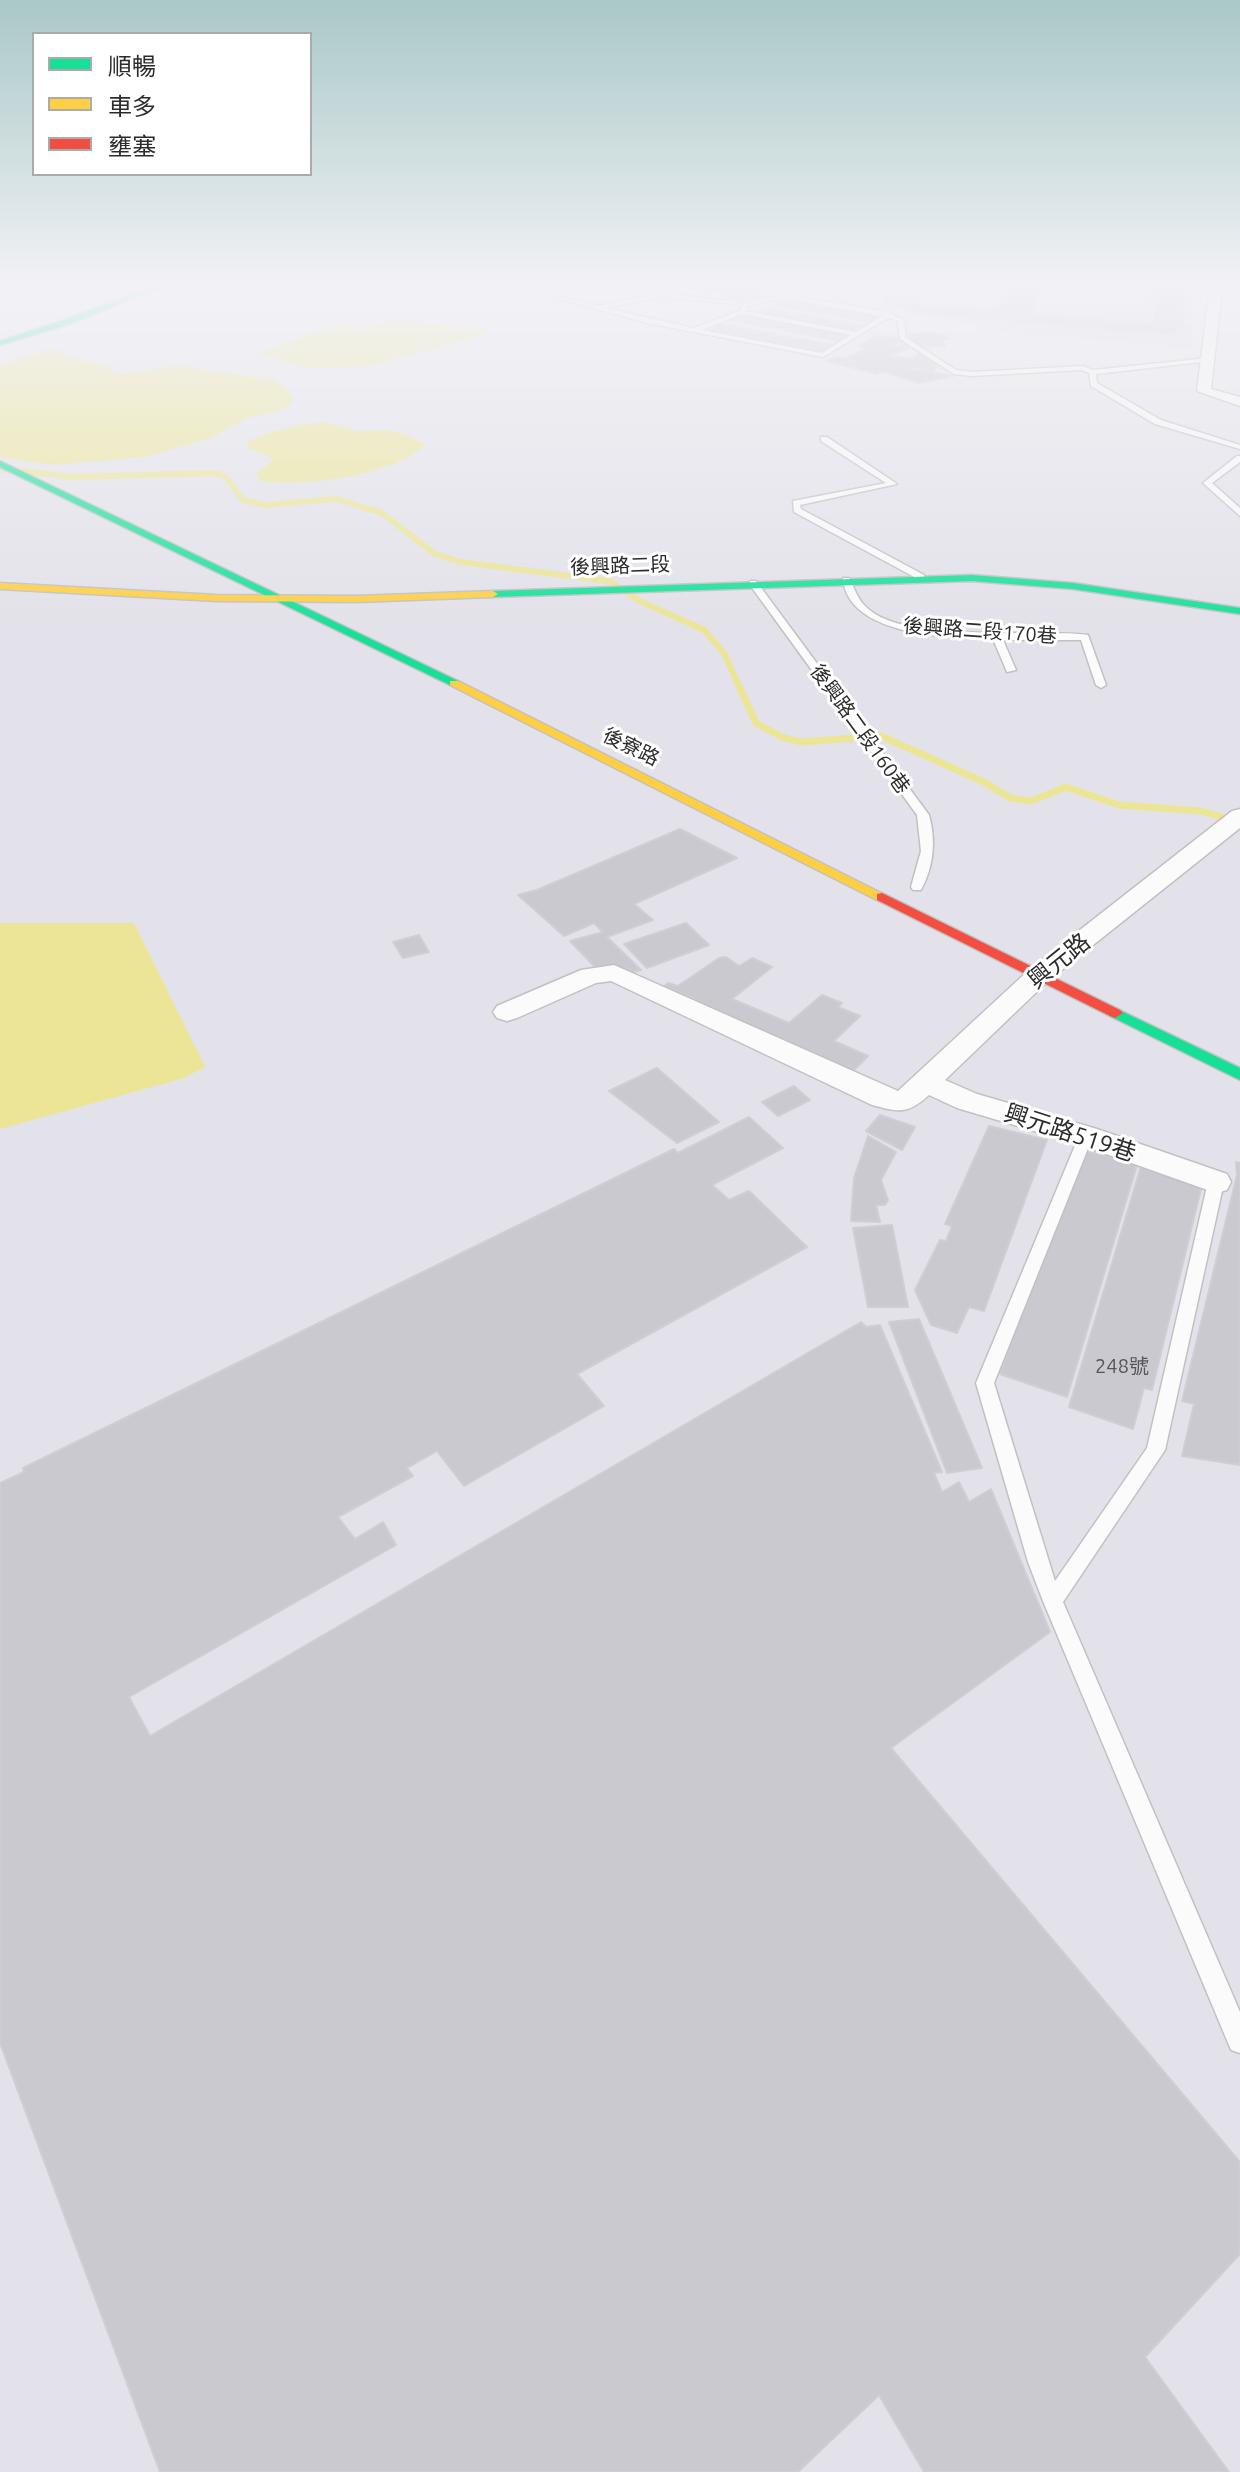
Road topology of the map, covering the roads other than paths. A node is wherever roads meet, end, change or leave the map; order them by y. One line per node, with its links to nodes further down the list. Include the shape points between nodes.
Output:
1 (1123, 402): 3 (lane, via 1141,414)
2 (824, 439): 9 (lane, via 893,484 796,503 797,510)
3 (1240, 447)
4 (0, 448): 8 (street)
5 (1240, 458): 7 (lane, via 1207,483)
6 (0, 464): 14 (street, 後寮路)
7 (1240, 513)
8 (255, 566)
9 (921, 577): 11 (street, 後興路二段); 16 (street, 後興路二段, via 1073,586)
10 (283, 579): 15 (street)
11 (846, 580): 12 (street, 後興路二段); 18 (lane, 後興路二段170巷, via 862,610 894,626)
12 (753, 583): 15 (street, 後興路二段); 22 (lane, 後興路二段160巷, via 923,815 929,833)
13 (0, 586): 14 (street, 後興路二段)
14 (284, 599): 15 (street, 後興路二段); 25 (street, 後寮路)
15 (325, 599): 17 (street)
16 (1240, 611)
17 (368, 619)
18 (996, 635): 19 (lane); 20 (lane, 後興路二段170巷, via 1085,637)
19 (1011, 670)
20 (1101, 685)
21 (1240, 816): 24 (street, 興元路)
22 (916, 887)
23 (1036, 946): 24 (street)
24 (1070, 962): 25 (street, 興元路)
25 (1039, 975): 27 (street, 後寮路); 28 (street, 興元路)
26 (507, 1012): 28 (street, 興元路, via 590,976 614,973 882,1098 904,1102)
27 (1240, 1075)
28 (925, 1082): 29 (street, 興元路519巷, via 967,1101)
29 (1086, 1136): 30 (street, 興元路519巷); 31 (lane, via 985,1383)
30 (1216, 1182): 31 (lane, via 1156,1450)
31 (1053, 1601): 32 (lane)
32 (1240, 2041)

